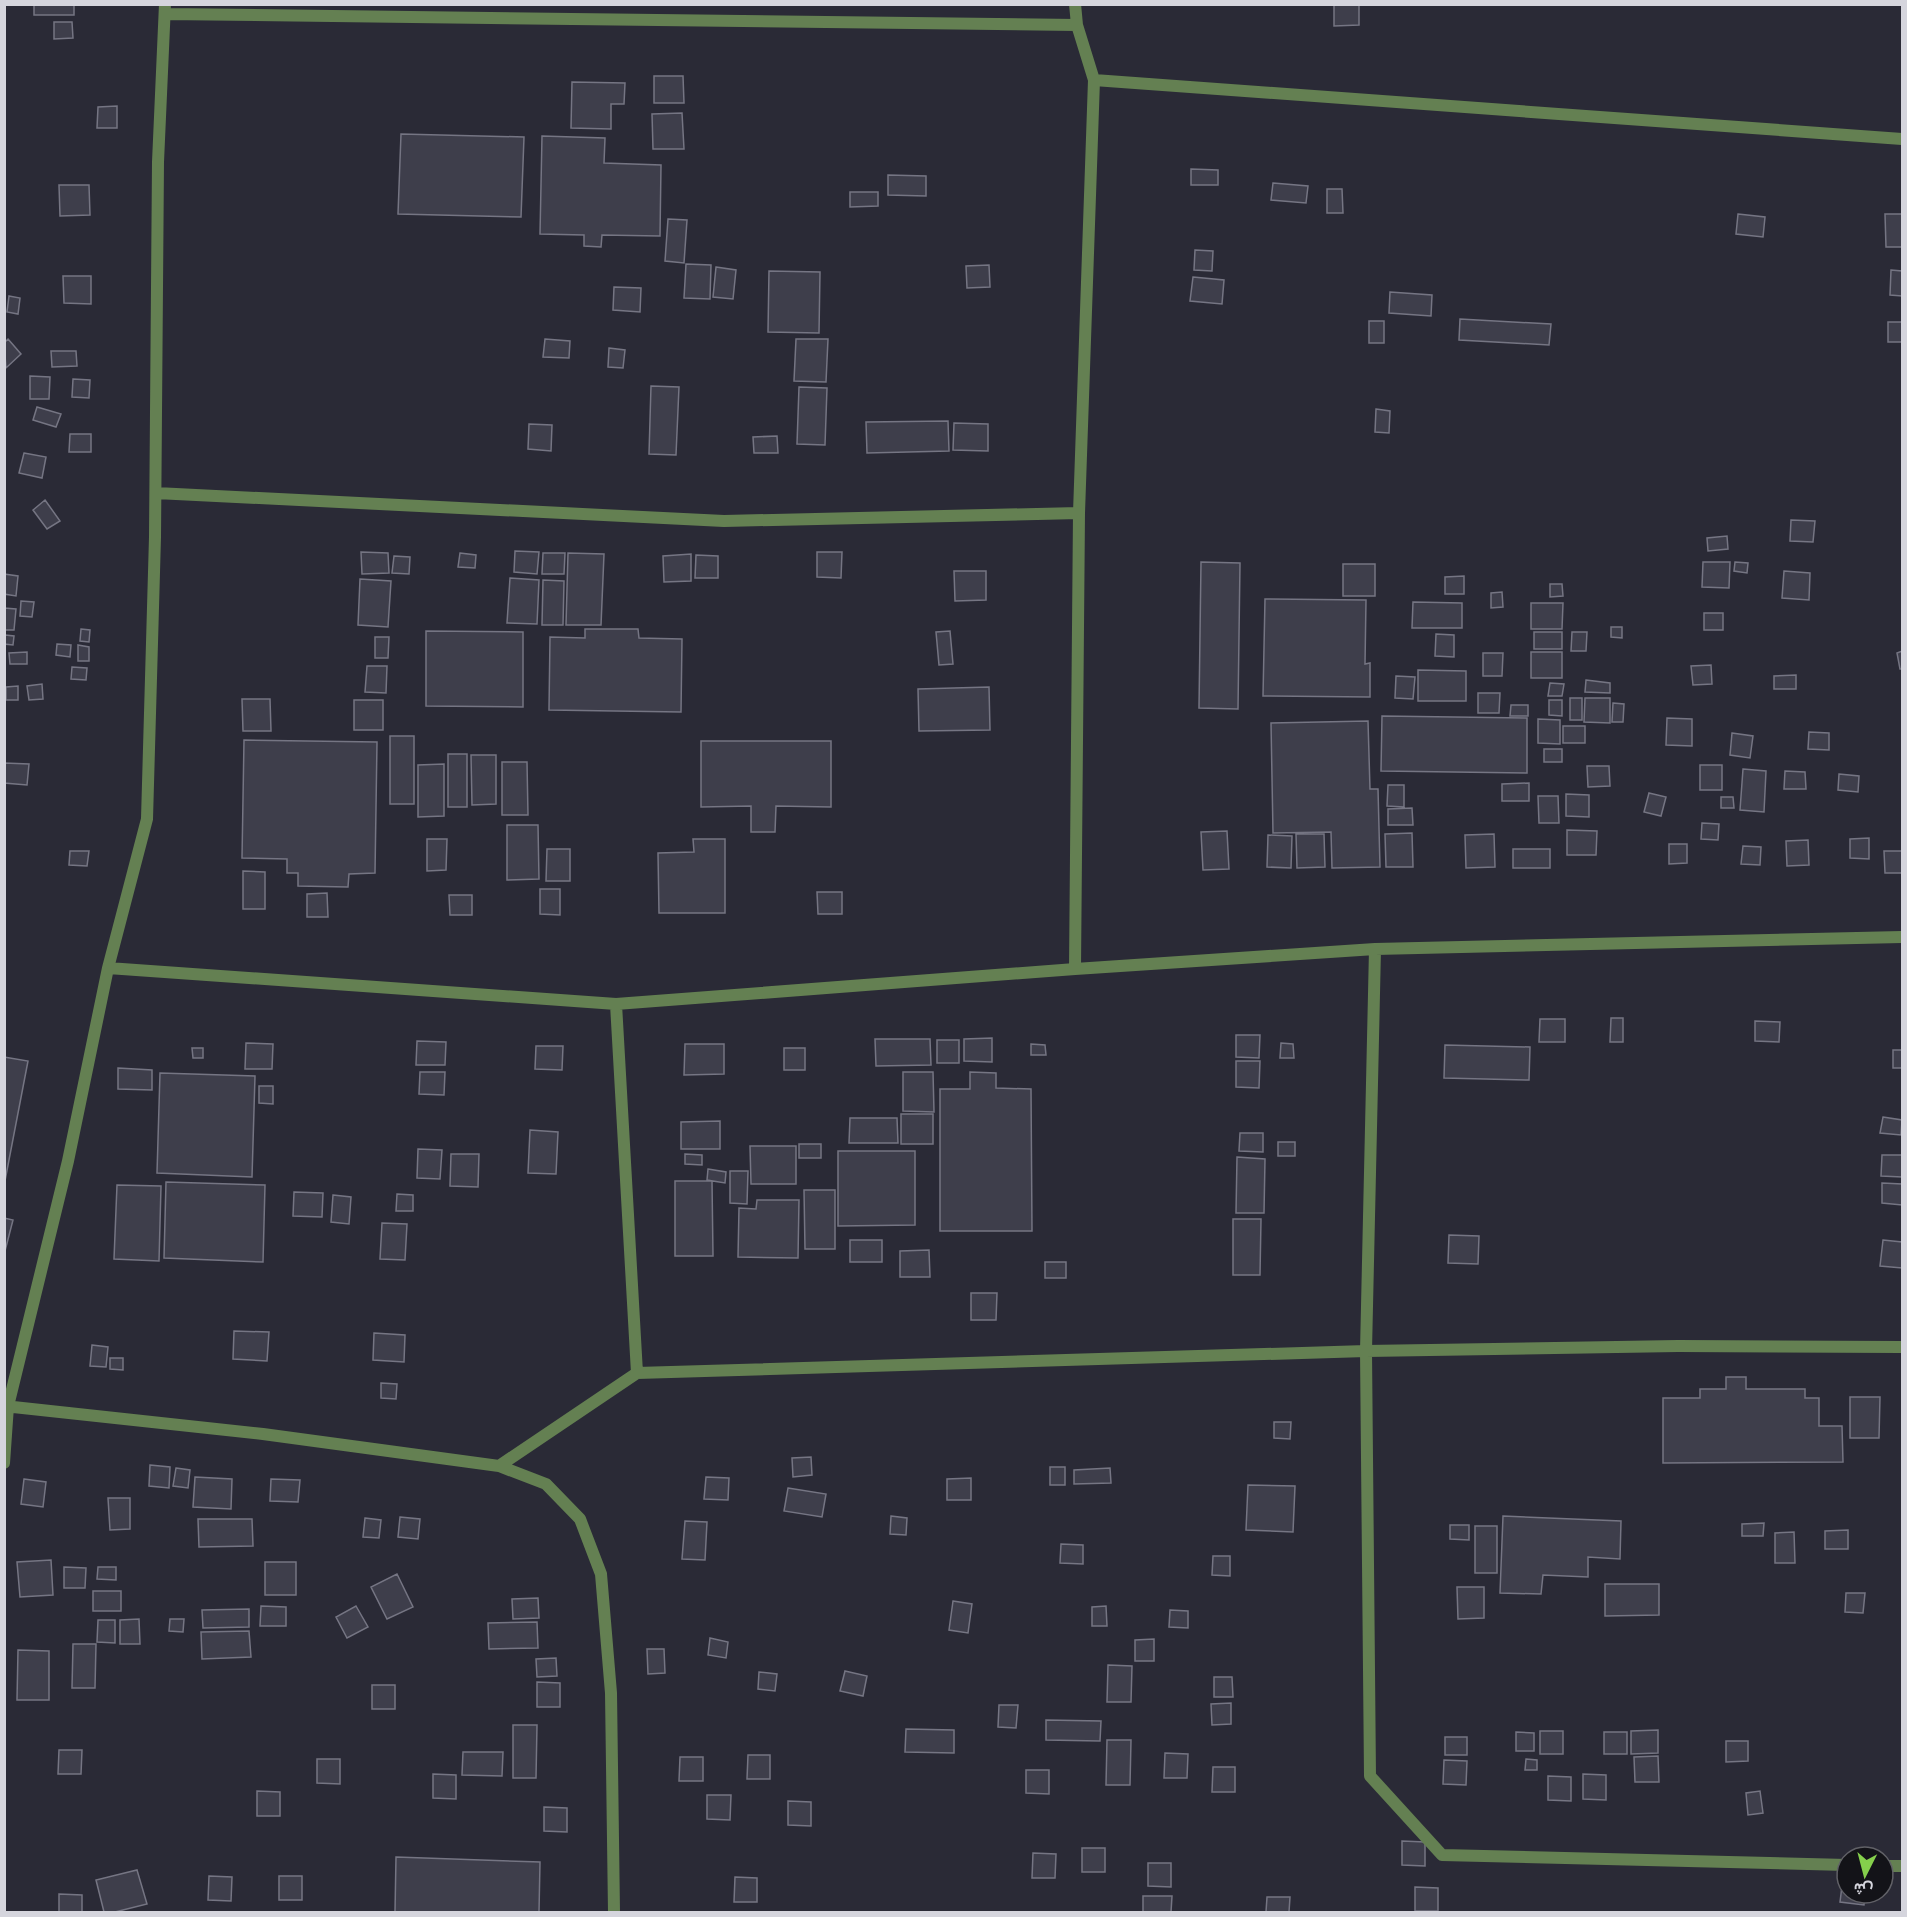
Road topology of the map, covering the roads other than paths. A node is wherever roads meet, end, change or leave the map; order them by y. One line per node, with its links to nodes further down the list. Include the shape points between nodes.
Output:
1 (1075, 4): 3 (street)
2 (165, 9): 3 (street); 6 (street, via 158,162)
3 (1077, 25): 4 (street)
4 (1094, 80): 5 (street); 7 (street)
5 (1902, 139)
6 (156, 493): 7 (street, via 724,521); 10 (street, via 147,819)
7 (1079, 513): 11 (street)
8 (1902, 938): 9 (street)
9 (1375, 949): 11 (street); 14 (street)
10 (108, 968): 12 (street); 16 (street, via 68,1161)
11 (1075, 969): 12 (street)
12 (616, 1004): 15 (street)
13 (1902, 1347): 14 (street)
14 (1366, 1351): 15 (street); 19 (street, via 1370,1776 1442,1855)
15 (637, 1372): 18 (street)
16 (6, 1406): 17 (street); 18 (street, via 263,1434)
17 (4, 1463)
18 (499, 1466): 20 (street, via 546,1484 580,1519 601,1574 611,1693)
19 (1835, 1865)
20 (614, 1912)

